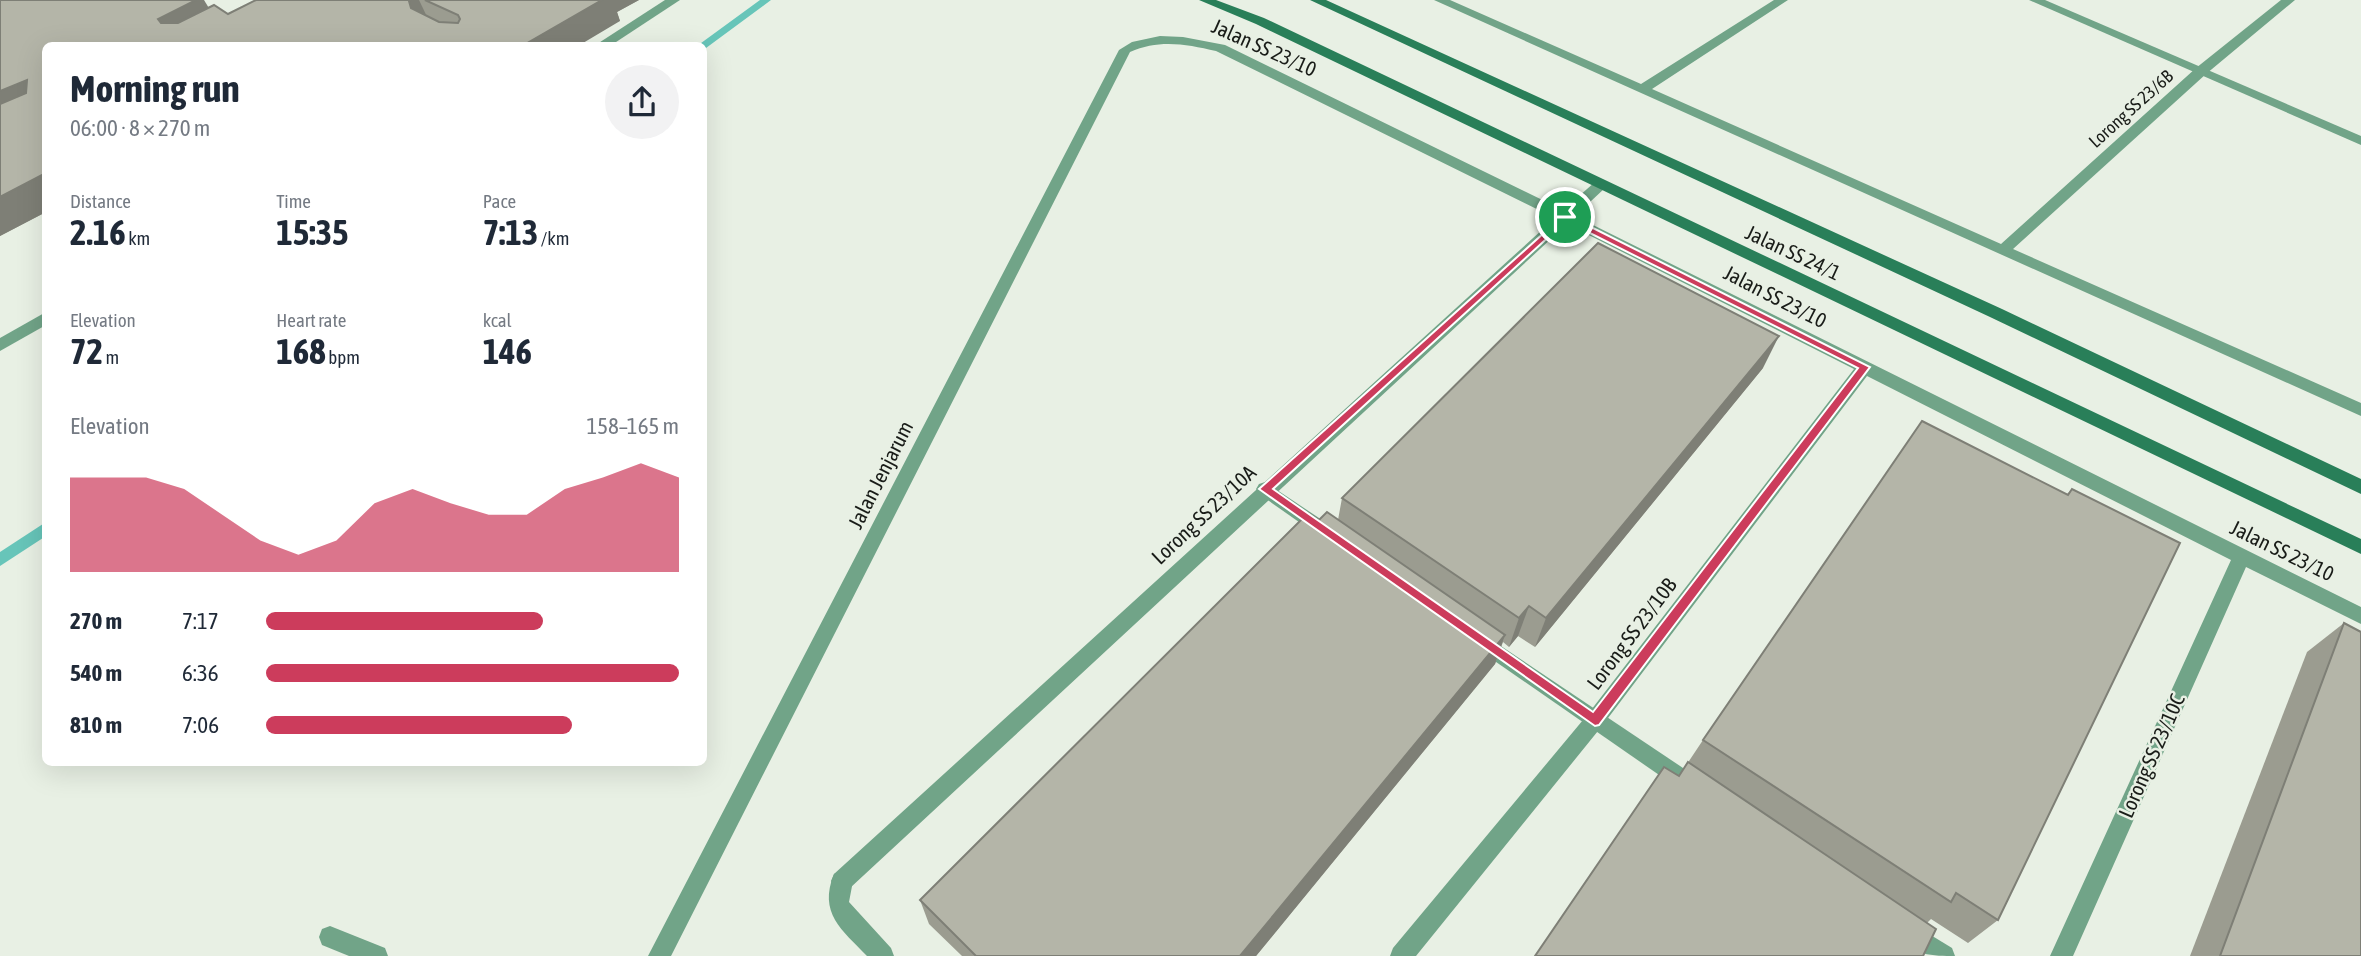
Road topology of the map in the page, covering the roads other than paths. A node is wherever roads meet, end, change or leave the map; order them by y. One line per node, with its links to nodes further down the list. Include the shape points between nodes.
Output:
1 (674, 0): 9 (street)
2 (1205, 0): 13 (main road, Jalan SS 24/1, via 1260,21)
3 (1317, 0): 20 (main road, Jalan SS 24/1)
4 (1440, 0): 11 (street)
5 (1782, 0): 11 (street)
6 (2035, 0): 10 (street)
7 (2289, 0): 10 (street, Lorong SS 23/6B)
8 (1162, 37): 14 (street, Jalan SS 23/10, via 1220,48); 32 (street, Jalan Jenjarum, via 1125,50)
9 (606, 42)
10 (2202, 71): 12 (street); 15 (street, Lorong SS 23/6B)
11 (1641, 90): 15 (street)
12 (2361, 141)
13 (1600, 185): 14 (street, Lorong SS 23/10A); 23 (main road, Jalan SS 24/1)
14 (1565, 217): 18 (street, Jalan SS 23/10); 21 (street, Lorong SS 23/10A)
15 (2002, 251): 19 (street)
16 (42, 319): 17 (street)
17 (0, 345)
18 (1865, 367): 24 (street, Jalan SS 23/10); 27 (street, Lorong SS 23/10B)
19 (2361, 410)
20 (2361, 487)
21 (1265, 489): 22 (street); 33 (street, Lorong SS 23/10A, via 842,881 838,904)
22 (1333, 537)
23 (2361, 547)
24 (2242, 556): 25 (street, Jalan SS 23/10); 36 (street, Lorong SS 23/10C)
25 (2361, 616)
26 (1458, 625): 27 (street)
27 (1595, 720): 28 (street); 34 (street, Lorong SS 23/10B)
28 (1696, 789)
29 (1899, 926): 35 (street)
30 (330, 937): 31 (street)
31 (377, 956)
32 (659, 956)
33 (883, 956)
34 (1401, 956)
35 (1944, 956)
36 (2061, 956)

